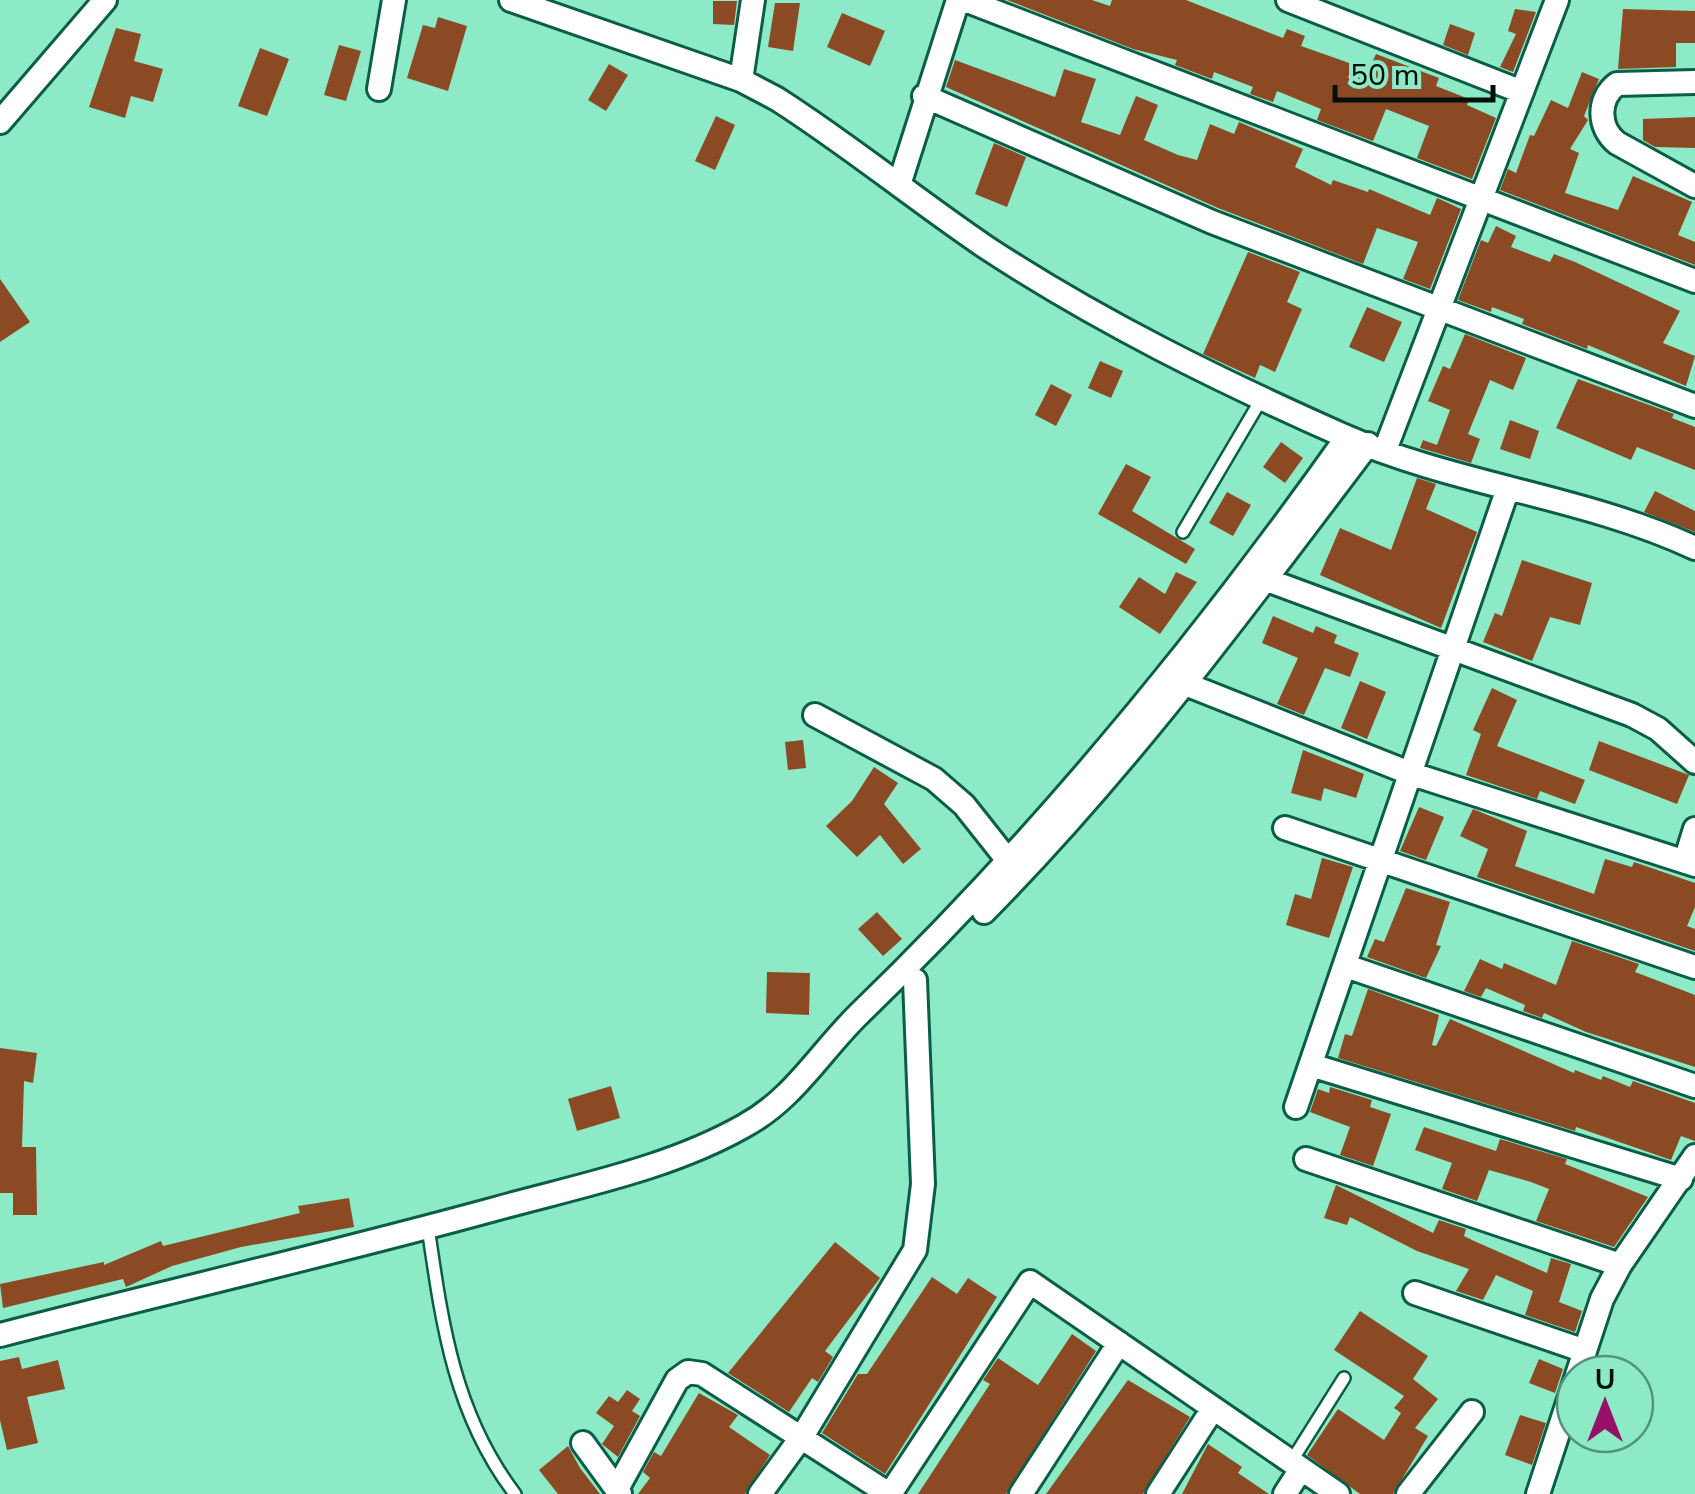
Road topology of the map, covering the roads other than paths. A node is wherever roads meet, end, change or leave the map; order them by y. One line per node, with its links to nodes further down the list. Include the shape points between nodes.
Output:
1 (104, 0): 14 (street)
2 (394, 0): 11 (street)
3 (511, 0): 9 (street)
4 (752, 0): 9 (street)
5 (961, 0): 13 (street); 17 (street)
6 (1288, 0): 8 (street)
7 (1556, 0): 12 (street)
8 (1338, 9): 12 (street)
9 (741, 80): 15 (street)
10 (1695, 82): 16 (street, via 1617,84 1607,93 1602,116 1606,135)
11 (378, 89)
12 (1522, 92): 17 (street)
13 (924, 96): 15 (street); 19 (street, via 1194,215)
14 (0, 122)
15 (899, 184): 20 (street, via 1047,285)
16 (1695, 186)
17 (1480, 198): 18 (street); 19 (street)
18 (1695, 281)
19 (1442, 307): 21 (street); 22 (street)
20 (1262, 398): 22 (street); 24 (lane)
21 (1695, 406)
22 (1367, 444): 23 (street); 26 (street); 35 (street)
23 (1507, 490): 25 (street, via 1615,518); 27 (street)
24 (1183, 532)
25 (1695, 548)
26 (1268, 580): 27 (street); 28 (street)
27 (1454, 649): 30 (street, via 1632,716); 31 (street)
28 (1188, 685): 31 (street); 39 (street, via 1050,845)
29 (815, 715): 35 (street, via 934,779)
30 (1695, 762)
31 (1412, 774): 34 (street); 36 (street)
32 (1285, 828): 34 (street)
33 (1695, 829): 36 (street)
34 (1380, 860): 37 (street); 38 (street)
35 (1010, 863): 40 (street, via 848,1024)
36 (1690, 863)
37 (1346, 966): 41 (street); 42 (street)
38 (1695, 967)
39 (915, 980): 40 (street, via 848,1047); 56 (street, via 923,1184 915,1250)
40 (819, 1064): 47 (street, via 748,1124 702,1148)
41 (1310, 1065): 43 (street); 46 (street)
42 (1695, 1086)
43 (1296, 1107)
44 (1695, 1156): 46 (street)
45 (1306, 1160): 48 (street)
46 (1681, 1179): 48 (street)
47 (428, 1227): 50 (street); 60 (lane, via 465,1411)
48 (1620, 1265): 52 (street)
49 (1416, 1293): 52 (street)
50 (0, 1335)
51 (1119, 1343): 54 (street); 62 (street, via 1030,1282); 63 (street)
52 (1582, 1350): 68 (street)
53 (1344, 1378): 58 (lane)
54 (1212, 1410): 58 (street); 64 (street)
55 (1472, 1412): 67 (street)
56 (803, 1435): 59 (street, via 688,1372 677,1380); 61 (street); 62 (street)
57 (583, 1443): 59 (street)
58 (1296, 1465): 65 (street); 66 (street)
59 (618, 1492)
60 (515, 1494)
61 (760, 1494)
62 (890, 1494)
63 (1022, 1494)
64 (1158, 1494)
65 (1285, 1494)
66 (1338, 1494)
67 (1408, 1494)
68 (1538, 1494)

